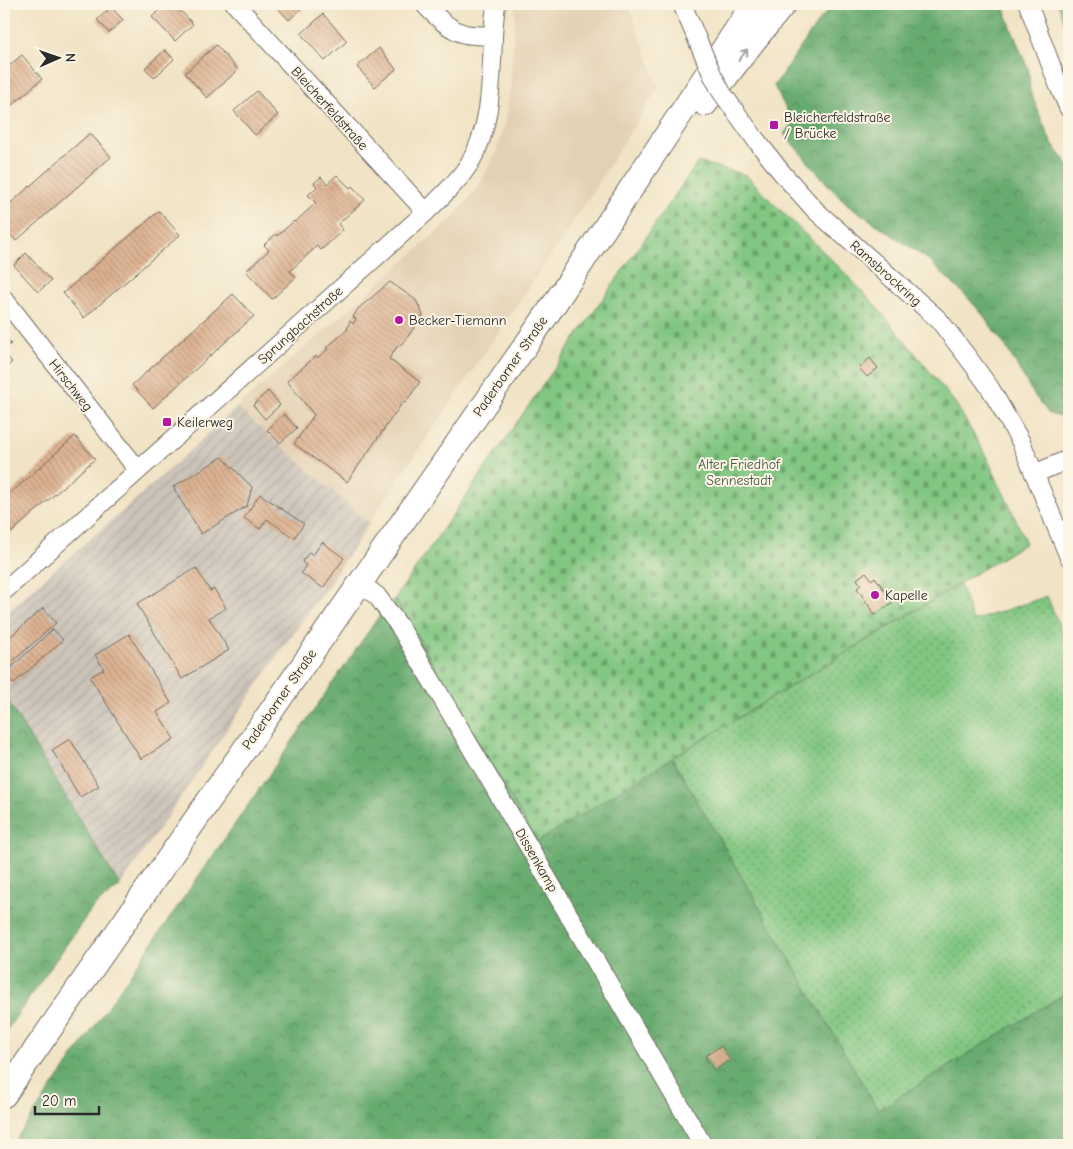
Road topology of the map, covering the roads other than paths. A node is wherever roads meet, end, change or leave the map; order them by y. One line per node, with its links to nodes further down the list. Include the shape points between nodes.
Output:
1 (235, 4): 10 (street, Bleicherfeldstraße)
2 (424, 4): 8 (street, via 454,30)
3 (496, 4): 8 (street, Sprungbachstraße)
4 (682, 4): 15 (street, Ramsbrockring, bridge, via 722,93 756,140 816,211 939,320 990,388)
5 (756, 4): 12 (main road, Paderborner Straße)
6 (784, 4): 12 (main road, Paderborner Straße, one-way to 6)
7 (1028, 4): 9 (street)
8 (493, 36): 10 (street, Sprungbachstraße, via 490,99 476,150 450,188)
9 (1069, 109)
10 (426, 212): 14 (street, Sprungbachstraße)
11 (4, 299): 14 (street, Hirschweg)
12 (555, 303): 17 (main road, Paderborner Straße)
13 (1069, 459): 15 (street)
14 (138, 470): 18 (street, Sprungbachstraße)
15 (1034, 474): 16 (street, Ramsbrockring)
16 (1069, 556)
17 (360, 583): 19 (main road, Paderborner Straße); 20 (street, Dissenkamp, via 377,596 400,627)
18 (4, 591)
19 (4, 1095)
20 (703, 1145)

